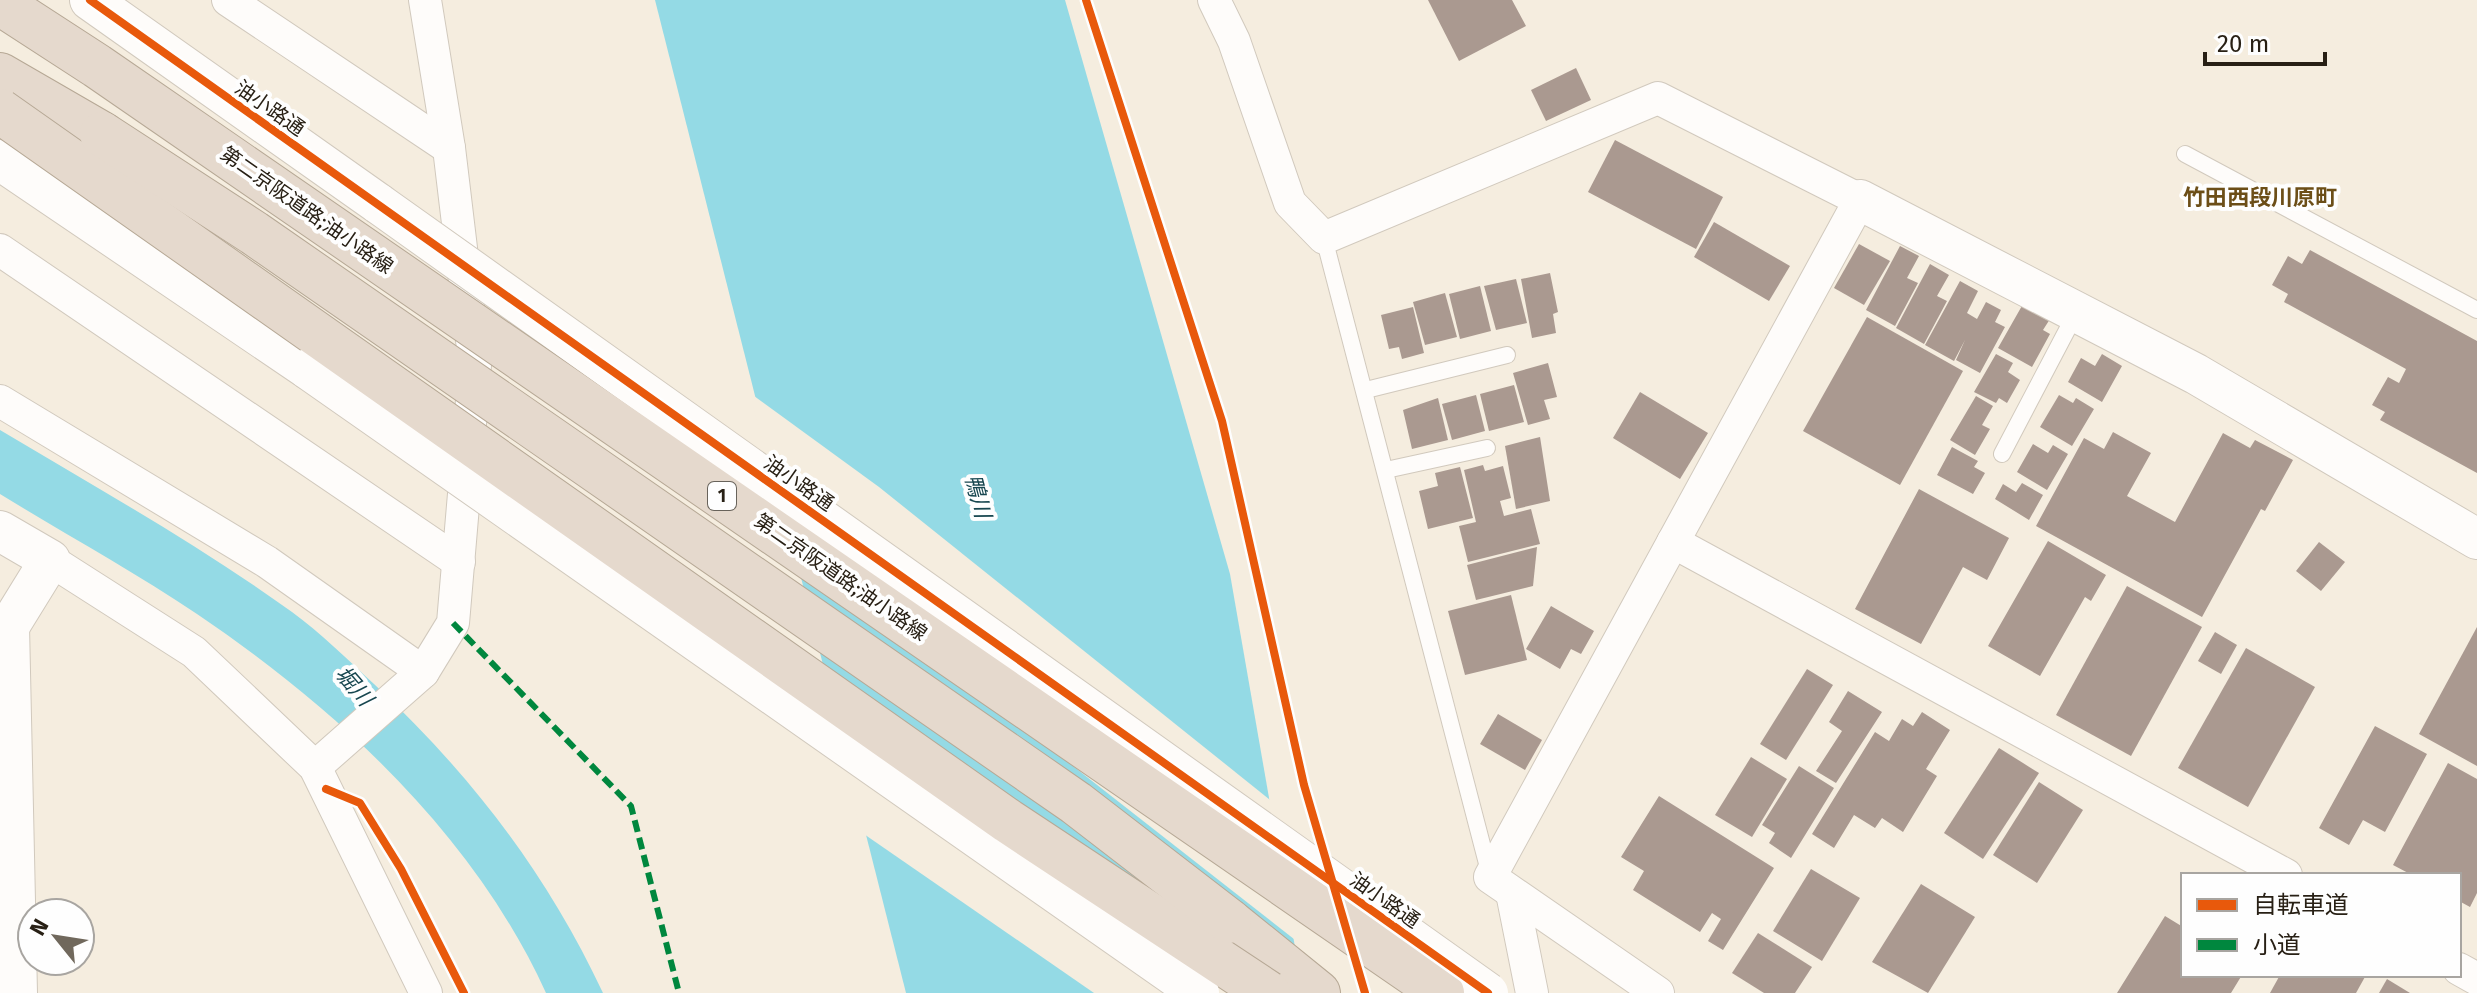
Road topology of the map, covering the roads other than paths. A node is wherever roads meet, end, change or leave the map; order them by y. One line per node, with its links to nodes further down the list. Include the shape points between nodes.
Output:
1 (90, 0): 38 (street, 油小路通, bridge)
2 (228, 0): 8 (street)
3 (425, 0): 8 (street)
4 (1214, 0): 12 (street, via 1234,41 1290,203)
5 (0, 3): 37 (highway, 第二京阪道路;油小路線 / 1, bridge)
6 (0, 75): 36 (highway, bridge, via 254,233 1076,803)
7 (0, 111): 35 (highway, bridge, via 1008,821)
8 (449, 148): 26 (street, via 475,365)
9 (2185, 154): 14 (lane)
10 (0, 160): 34 (street, bridge, via 308,369)
11 (1860, 200): 12 (street, via 1658,98); 15 (street); 24 (street)
12 (1324, 238): 17 (lane)
13 (0, 250): 26 (street)
14 (2477, 310)
15 (2076, 313): 20 (lane); 23 (street, via 2196,374)
16 (1507, 355): 17 (lane)
17 (1366, 390): 21 (lane)
18 (0, 401): 28 (street, via 267,562)
19 (1487, 448): 21 (lane)
20 (2002, 454)
21 (1386, 470): 31 (lane)
22 (0, 531): 25 (street)
23 (2477, 539)
24 (1673, 542): 30 (street); 31 (street)
25 (50, 560): 27 (street); 29 (street, via 194,652)
26 (459, 562): 28 (street, via 453,623)
27 (5, 633): 32 (street)
28 (423, 672): 29 (street)
29 (315, 767): 33 (street)
30 (2282, 873)
31 (1501, 885): 39 (street); 40 (street)
32 (17, 993)
33 (426, 993)
34 (1199, 993)
35 (1268, 993)
36 (1318, 993)
37 (1442, 993)
38 (1488, 993)
39 (1532, 993)
40 (1658, 993)

